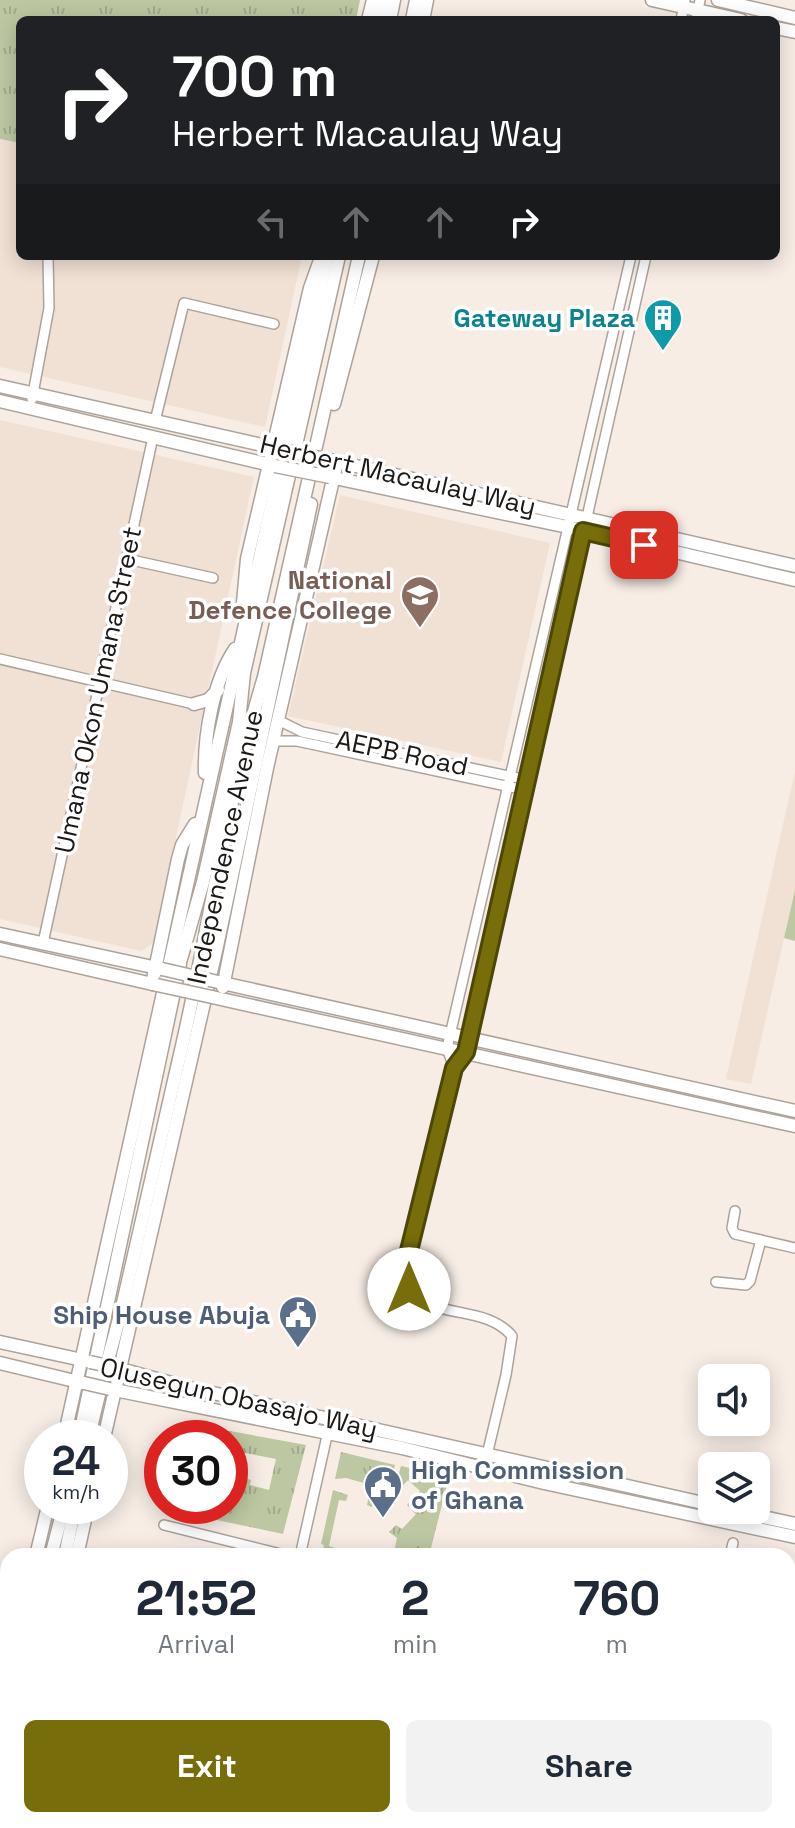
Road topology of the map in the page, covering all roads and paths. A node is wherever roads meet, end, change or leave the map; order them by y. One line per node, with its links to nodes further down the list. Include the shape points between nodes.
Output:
1 (652, 0): 3 (main road)
2 (718, 0): 6 (main road)
3 (683, 9): 4 (main road)
4 (698, 10): 5 (main road)
5 (724, 16)
6 (795, 18)
7 (48, 260): 17 (street, via 49,308)
8 (322, 260): 22 (main road, via 310,288)
9 (323, 260): 32 (main road, Independence Avenue)
10 (338, 260): 50 (main road, Independence Avenue, via 244,673 239,722 203,882)
11 (358, 260): 46 (main road, Independence Avenue)
12 (372, 260): 45 (main road, Independence Avenue, via 325,439)
13 (630, 260): 26 (street)
14 (645, 260): 27 (street)
15 (274, 324): 20 (street, via 184,303)
16 (0, 386): 17 (main road, Herbert Macaulay Way)
17 (33, 393): 19 (street); 20 (main road, Herbert Macaulay Way)
18 (0, 401): 19 (main road, Herbert Macaulay Way)
19 (30, 408): 21 (main road, Herbert Macaulay Way)
20 (155, 421): 22 (main road, Herbert Macaulay Way)
21 (153, 437): 24 (main road, Herbert Macaulay Way); 28 (street, Umana Okon Umana Street)
22 (276, 448): 23 (main road, Herbert Macaulay Way, bridge); 24 (main road)
23 (336, 461): 25 (main road); 26 (main road, Herbert Macaulay Way)
24 (272, 465): 25 (main road, Herbert Macaulay Way, bridge); 32 (main road, via 243,581)
25 (332, 478): 26 (main road, Herbert Macaulay Way); 38 (main road)
26 (570, 521): 27 (main road, Herbert Macaulay Way); 41 (street)
27 (585, 524): 29 (main road, Herbert Macaulay Way); 31 (main road, Herbert Macaulay Way); 42 (street)
28 (127, 559): 30 (street); 35 (street, Umana Okon Umana Street)
29 (795, 566)
30 (213, 578)
31 (795, 580)
32 (244, 625): 33 (main road, Independence Avenue)
33 (241, 639): 36 (main road, via 228,658); 43 (main road, Independence Avenue)
34 (0, 659): 35 (street)
35 (101, 682): 37 (street); 48 (street, Umana Okon Umana Street)
36 (218, 690): 37 (main road); 39 (main road)
37 (194, 704): 39 (main road, via 206,712)
38 (280, 721): 40 (main road); 41 (street, AEPB Road, via 302,732)
39 (210, 724): 43 (main road)
40 (275, 741): 41 (street, AEPB Road); 52 (main road)
41 (509, 781): 42 (street, AEPB Road); 55 (street)
42 (526, 785): 56 (street)
43 (206, 792): 44 (main road, Independence Avenue)
44 (199, 818): 50 (main road, Independence Avenue); 51 (main road, via 182,845)
45 (228, 893): 46 (main road); 69 (main road, Independence Avenue)
46 (205, 933): 76 (main road, Independence Avenue)
47 (0, 934): 48 (main road)
48 (43, 943): 51 (main road)
49 (0, 949): 53 (main road)
50 (175, 956): 67 (main road); 75 (main road)
51 (159, 969): 52 (main road, bridge); 53 (main road)
52 (220, 982): 54 (main road); 55 (main road)
53 (154, 985): 54 (main road, bridge)
54 (216, 998): 57 (main road)
55 (451, 1033): 56 (main road); 57 (street)
56 (469, 1037): 58 (street); 60 (main road)
57 (447, 1048): 58 (main road); 59 (street)
58 (466, 1052): 59 (street); 61 (main road)
59 (454, 1068): 80 (street, via 404,1271 409,1289 422,1302 486,1319 512,1336)
60 (795, 1111)
61 (795, 1126)
62 (735, 1211): 63 (street, via 733,1231)
63 (761, 1240): 64 (street); 65 (street, via 746,1285)
64 (795, 1248)
65 (716, 1282)
66 (0, 1342): 67 (main road, Olusegun Obasajo Way)
67 (86, 1361): 69 (main road, Olusegun Obasajo Way, bridge); 70 (main road)
68 (0, 1363): 70 (main road, Olusegun Obasajo Way)
69 (118, 1368): 71 (main road, Olusegun Obasajo Way); 72 (main road, Independence Avenue)
70 (81, 1382): 72 (main road, Olusegun Obasajo Way, bridge); 74 (main road)
71 (186, 1387): 73 (main road); 78 (main road, Olusegun Obasajo Way)
72 (113, 1389): 73 (main road, Olusegun Obasajo Way); 77 (main road, Independence Avenue)
73 (182, 1403): 78 (main road, Olusegun Obasajo Way)
74 (69, 1420)
75 (83, 1420)
76 (92, 1420)
77 (107, 1420)
78 (329, 1427): 79 (main road, Olusegun Obasajo Way); 96 (street)
79 (433, 1449): 80 (main road, Olusegun Obasajo Way); 89 (main road, Olusegun Obasajo Way, via 544,1483)
80 (487, 1455): 81 (main road, Olusegun Obasajo Way)
81 (698, 1502)
82 (770, 1519): 87 (main road)
83 (44, 1524): 91 (main road)
84 (59, 1524): 92 (main road)
85 (71, 1524): 93 (main road)
86 (84, 1524): 94 (main road)
87 (795, 1524)
88 (164, 1525): 95 (street)
89 (795, 1537)
90 (733, 1543): 97 (street)
91 (38, 1548)
92 (53, 1548)
93 (67, 1548)
94 (80, 1548)
95 (257, 1548)
96 (302, 1548)
97 (732, 1548)

